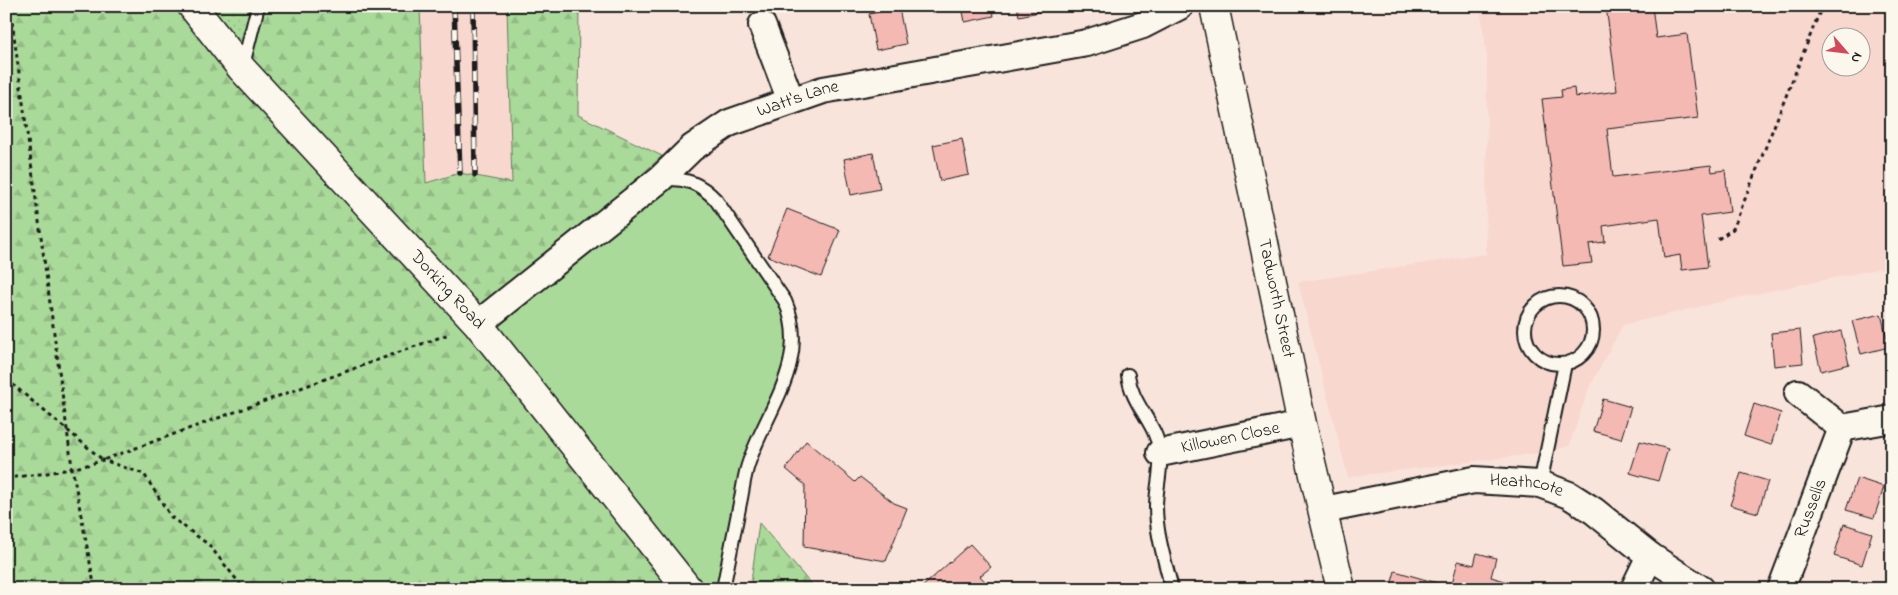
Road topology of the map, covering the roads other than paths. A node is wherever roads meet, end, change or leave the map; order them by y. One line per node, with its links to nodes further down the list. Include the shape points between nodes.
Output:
1 (192, 6): 6 (main road, Dorking Road)
2 (258, 6): 6 (lane)
3 (1180, 6): 7 (street, Watt's Lane, via 1143,25 1087,43 824,90)
4 (1214, 6): 14 (main road, Tadworth Street)
5 (762, 25): 7 (street)
6 (242, 68): 9 (main road, Dorking Road)
7 (790, 101): 8 (street, Watt's Lane, via 729,123 692,148)
8 (660, 179): 9 (street, Watt's Lane); 21 (lane, via 692,181 705,188 785,301 792,318 791,358 781,390 748,463)
9 (478, 324): 20 (main road, Dorking Road)
10 (1565, 364): 10 (lane, via 1554,365 1535,355 1525,336 1529,314 1535,305 1554,296 1566,296 1585,306 1594,325 1592,342 1587,350 1574,362); 17 (lane)
11 (1128, 375): 16 (lane, via 1130,392 1149,420)
12 (1798, 393): 15 (street)
13 (1892, 419): 15 (street)
14 (1302, 424): 16 (street, Killowen Close); 18 (main road, Tadworth Street)
15 (1842, 428): 26 (street, Russells)
16 (1160, 453): 22 (lane, via 1157,529)
17 (1540, 484): 18 (street, Heathcote, via 1474,480); 19 (street, Heathcote, via 1569,495 1594,511)
18 (1324, 510): 23 (main road, Tadworth Street)
19 (1650, 556): 24 (street); 25 (street, Heathcote)
20 (688, 589)
21 (723, 589)
22 (1172, 589)
23 (1341, 589)
24 (1634, 589)
25 (1701, 589)
26 (1781, 589)

